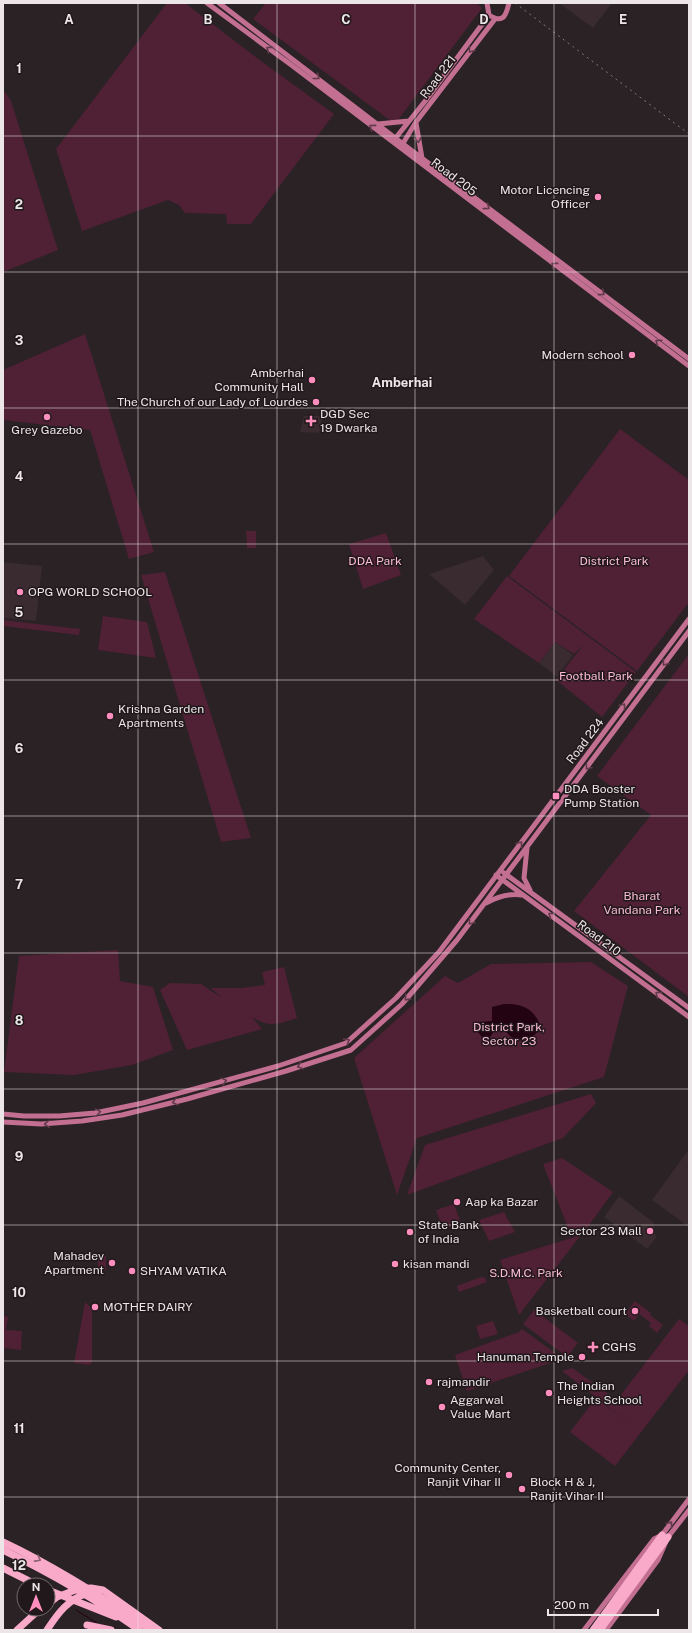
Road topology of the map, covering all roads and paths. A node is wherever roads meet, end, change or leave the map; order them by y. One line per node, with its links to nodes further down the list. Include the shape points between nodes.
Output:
1 (207, 3): 10 (main road, Road 205, one-way to 1)
2 (219, 3): 9 (main road, Road 205, one-way to 9)
3 (487, 3): 5 (main road)
4 (508, 3): 6 (main road, Road 221, via 505,15)
5 (489, 15): 6 (main road); 7 (main road, Road 221)
6 (495, 19): 8 (main road, Road 221, one-way to 8)
7 (409, 122): 9 (main road); 10 (main road, Road 221)
8 (416, 122): 11 (main road, Road 221); 12 (main road, one-way to 12)
9 (378, 124): 10 (main road, Road 205)
10 (394, 140): 11 (main road, Road 205)
11 (401, 146): 12 (main road, Road 205); 14 (main road, Road 205, one-way to 11)
12 (422, 158): 13 (main road, Road 205, one-way to 13)
13 (689, 359)
14 (689, 366)
15 (689, 619): 18 (main road, Road 224, one-way to 15)
16 (689, 631): 17 (main road, Road 224, one-way to 17)
17 (527, 847): 19 (main road, Road 224); 22 (main road, via 524,878)
18 (500, 870): 19 (main road, Road 210); 20 (main road, Road 224)
19 (506, 874): 21 (main road, Road 224); 22 (main road, Road 210)
20 (496, 875): 21 (main road, Road 210); 29 (main road, Road 224, one-way to 20, via 59,1116 95,1113 143,1103 278,1066 346,1043 396,998 428,964)
21 (502, 879): 23 (main road, Road 210); 24 (main road, Road 224)
22 (532, 893): 25 (main road, Road 210)
23 (525, 896): 24 (main road, via 517,894 501,897); 25 (main road, Road 210, one-way to 23)
24 (483, 905): 30 (main road, Road 224, one-way to 30, via 402,1004 351,1050 184,1100 122,1115 48,1124)
25 (595, 944): 26 (main road, Road 210)
26 (606, 952): 27 (main road, Road 210); 28 (main road, Road 210, one-way to 26)
27 (689, 1008)
28 (689, 1017)
29 (3, 1114)
30 (3, 1122)
31 (689, 1499): 33 (main road, one-way to 31)
32 (689, 1510): 33 (main road)
33 (665, 1536): 38 (highway); 51 (main road, via 654,1539); 54 (main road, via 658,1560)
34 (3, 1542): 49 (highway, one-way to 49, bridge, via 66,1574)
35 (3, 1550): 43 (highway, bridge, via 63,1581)
36 (3, 1568): 37 (highway)
37 (21, 1577)
38 (633, 1581): 52 (highway); 53 (highway)
39 (103, 1590): 41 (highway, bridge, via 78,1589); 47 (highway, bridge, via 80,1596 68,1603); 50 (highway)
40 (56, 1593): 43 (highway, bridge, via 112,1617)
41 (56, 1598)
42 (31, 1617): 46 (highway)
43 (122, 1618): 48 (highway, bridge)
44 (87, 1625): 45 (highway)
45 (107, 1629)
46 (17, 1630)
47 (47, 1630)
48 (139, 1630)
49 (151, 1630)
50 (159, 1630)
51 (584, 1630)
52 (593, 1630)
53 (600, 1630)
54 (606, 1630)

